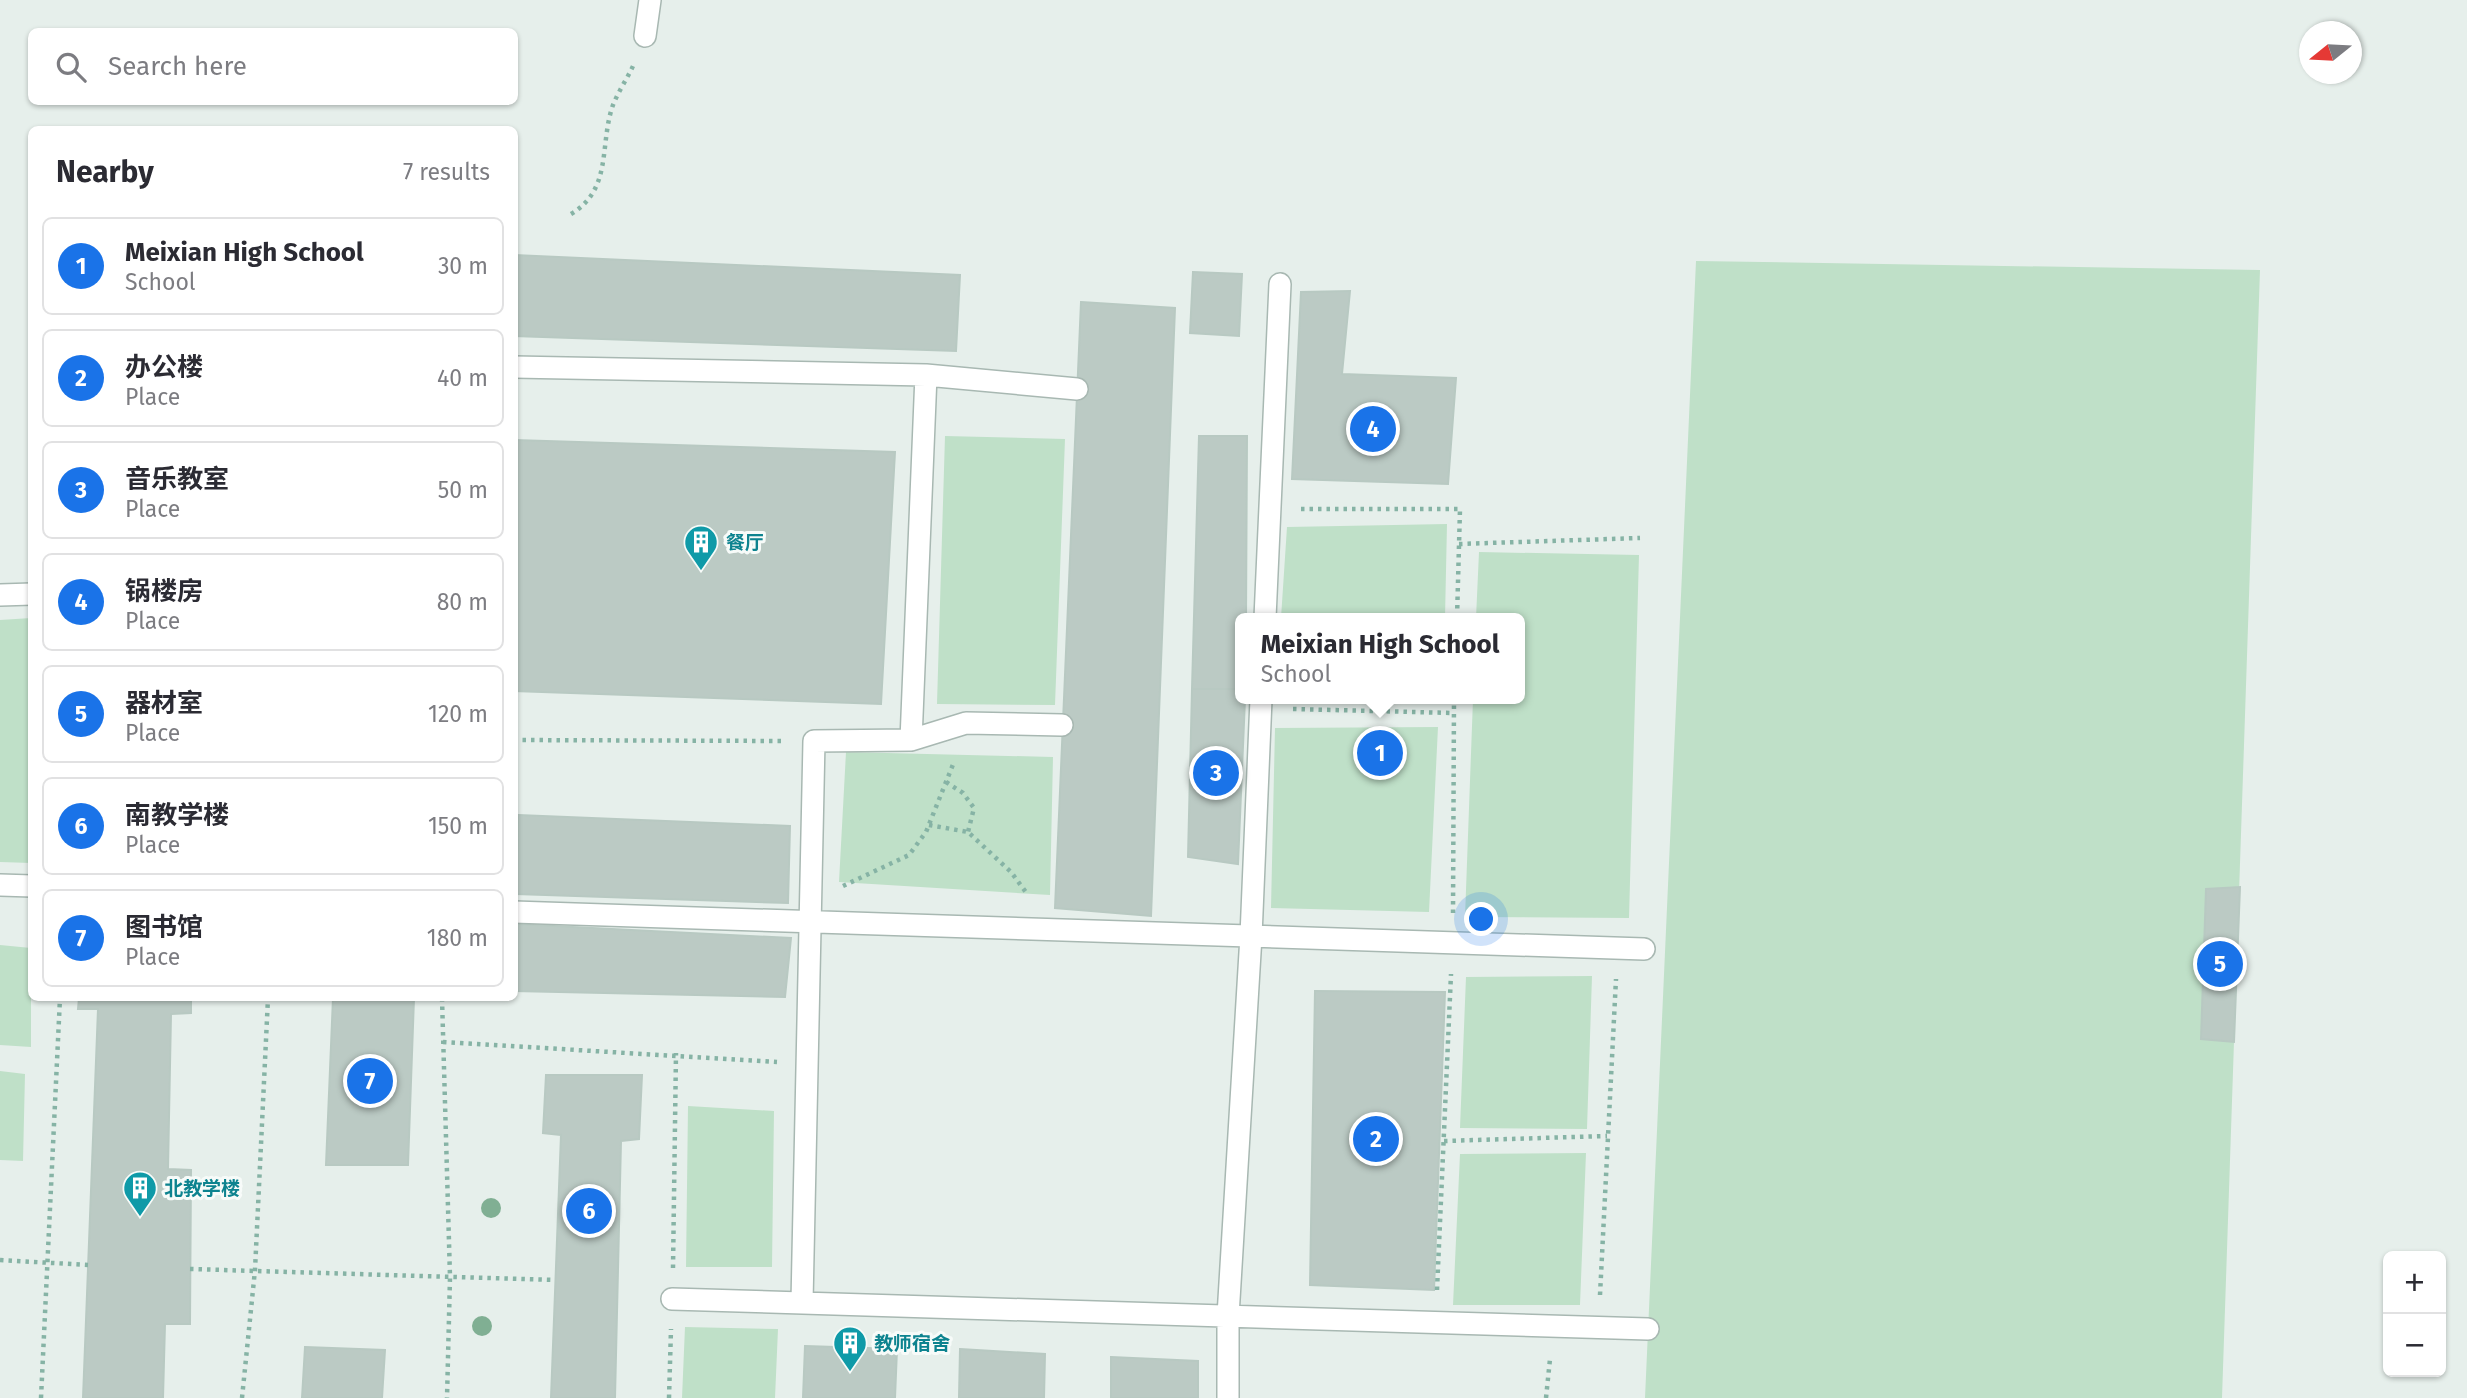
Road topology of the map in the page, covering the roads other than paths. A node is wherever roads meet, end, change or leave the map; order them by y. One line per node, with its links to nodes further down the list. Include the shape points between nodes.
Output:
1 (650, 0): 2 (street)
2 (645, 36)
3 (1280, 284): 9 (street)
4 (518, 367): 5 (street)
5 (926, 375): 6 (street); 12 (street)
6 (1077, 388)
7 (28, 594): 8 (street)
8 (0, 595)
9 (1265, 613)
10 (1261, 704): 17 (street)
11 (1062, 725): 12 (street, via 966,723)
12 (911, 740): 16 (street, via 814,741)
13 (0, 885): 14 (street)
14 (28, 887)
15 (518, 912): 16 (street)
16 (810, 923): 17 (street); 20 (street)
17 (1251, 936): 18 (street); 21 (street)
18 (1644, 949)
19 (672, 1299): 20 (street)
20 (802, 1302): 21 (street)
21 (1228, 1316): 22 (street); 23 (street)
22 (1648, 1329)
23 (1228, 1398)

